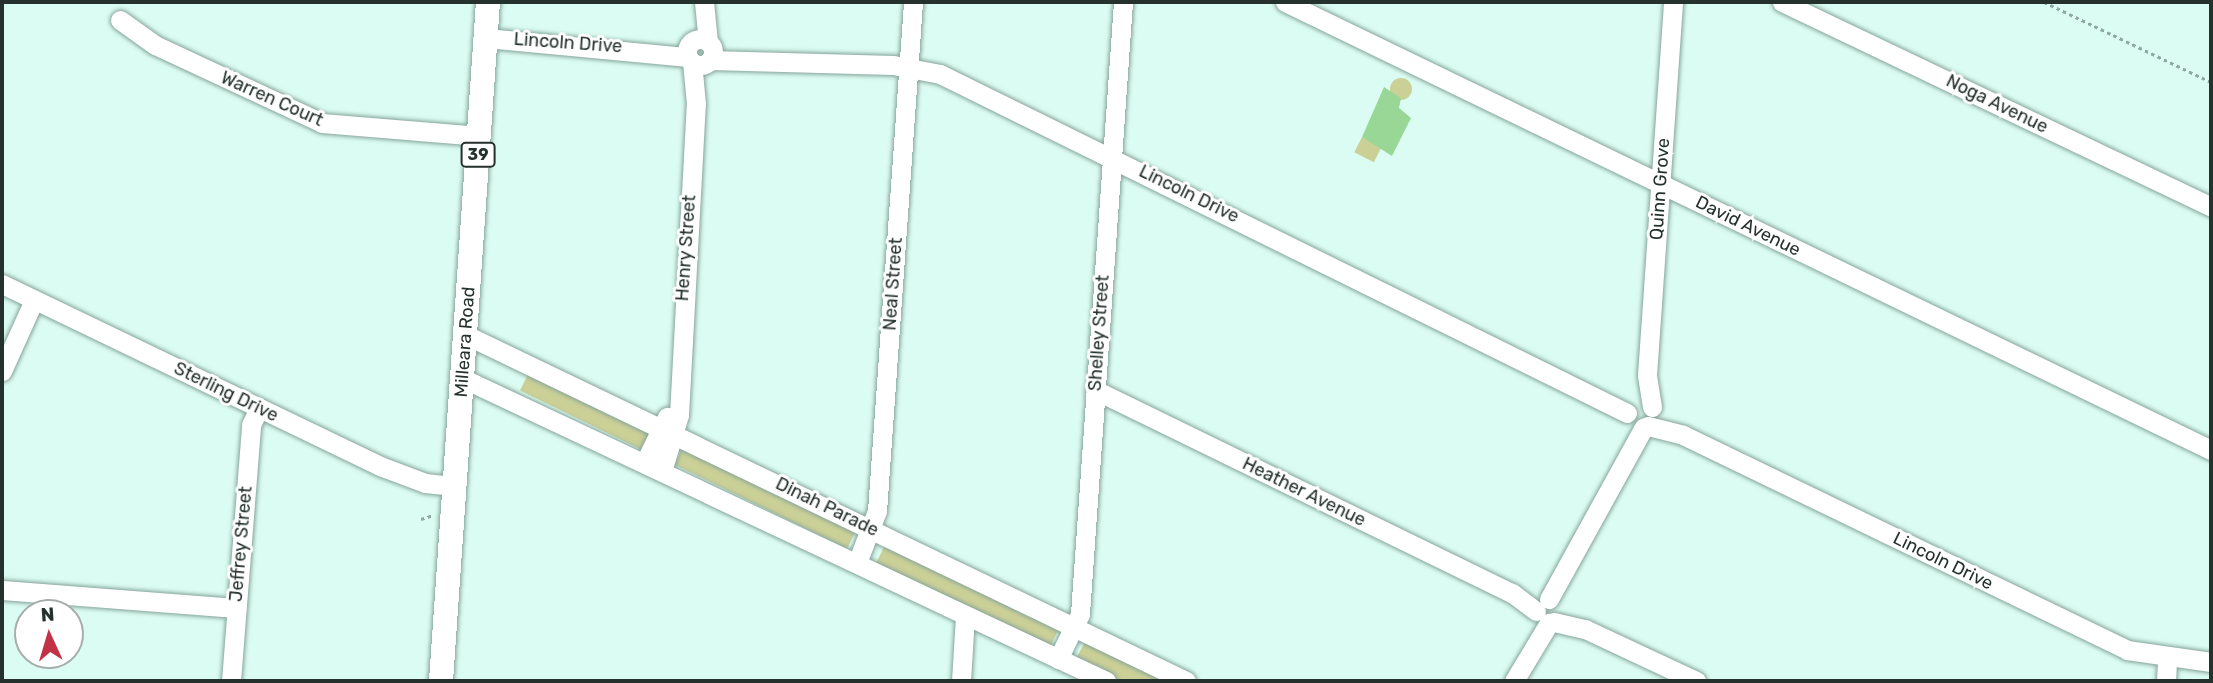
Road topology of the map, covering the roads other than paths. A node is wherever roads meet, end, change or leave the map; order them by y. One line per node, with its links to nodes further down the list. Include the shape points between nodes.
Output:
1 (488, 2): 9 (main road, Milleara Road / 39)
2 (703, 2): 10 (street, Henry Street)
3 (913, 2): 11 (street, Neal Street)
4 (1123, 2): 13 (street, Shelley Street)
5 (1285, 2): 14 (street, David Avenue)
6 (1783, 2): 15 (street, Noga Avenue)
7 (1673, 3): 14 (street, Quinn Grove)
8 (120, 20): 12 (street, Warren Court, via 155,45 322,123)
9 (486, 38): 10 (street, Lincoln Drive); 12 (main road, Milleara Road / 39)
10 (700, 52): 11 (street, Lincoln Drive); 24 (street, Henry Street, via 676,392)
11 (909, 66): 13 (street, Lincoln Drive); 28 (street, Neal Street)
12 (479, 136): 18 (main road, Milleara Road / 39)
13 (1111, 156): 21 (street, Shelley Street); 23 (street, Lincoln Drive)
14 (1661, 183): 23 (street, Quinn Grove); 25 (street, David Avenue)
15 (2211, 207)
16 (2, 284): 17 (street, Sterling Drive)
17 (34, 300): 19 (street); 22 (street, Sterling Drive)
18 (466, 335): 20 (main road, Milleara Road / 39); 24 (street, Dinah Parade)
19 (2, 371)
20 (462, 378): 26 (street, Dinah Parade); 27 (main road, Milleara Road / 39)
21 (1095, 390): 32 (street, Heather Avenue); 34 (street, Shelley Street)
22 (259, 408): 27 (street, Sterling Drive, via 399,475); 31 (street, Jeffrey Street, via 251,425)
23 (1640, 414): 32 (street, Quinn Grove, via 1626,453); 35 (street, Lincoln Drive, via 2127,650)
24 (669, 430): 26 (street, Henry Street); 28 (street, Dinah Parade)
25 (2211, 450)
26 (654, 464): 29 (street, Dinah Parade)
27 (455, 486): 39 (main road, Milleara Road / 39)
28 (873, 530): 29 (street, Neal Street); 34 (street, Dinah Parade)
29 (857, 563): 33 (street, Dinah Parade)
30 (2, 590): 31 (street)
31 (236, 608): 38 (street, Jeffrey Street)
32 (1548, 611): 43 (street, Quinn Grove); 44 (street, Heather Avenue)
33 (965, 615): 37 (street, Dinah Parade); 40 (street)
34 (1076, 628): 37 (street, Shelley Street); 42 (street, Dinah Parade)
35 (2168, 660): 36 (street, Lincoln Drive); 45 (street)
36 (2211, 662)
37 (1068, 669): 41 (street, Dinah Parade)
38 (231, 681)
39 (441, 681)
40 (961, 681)
41 (1106, 681)
42 (1186, 681)
43 (1514, 681)
44 (1696, 681)
45 (2166, 681)

